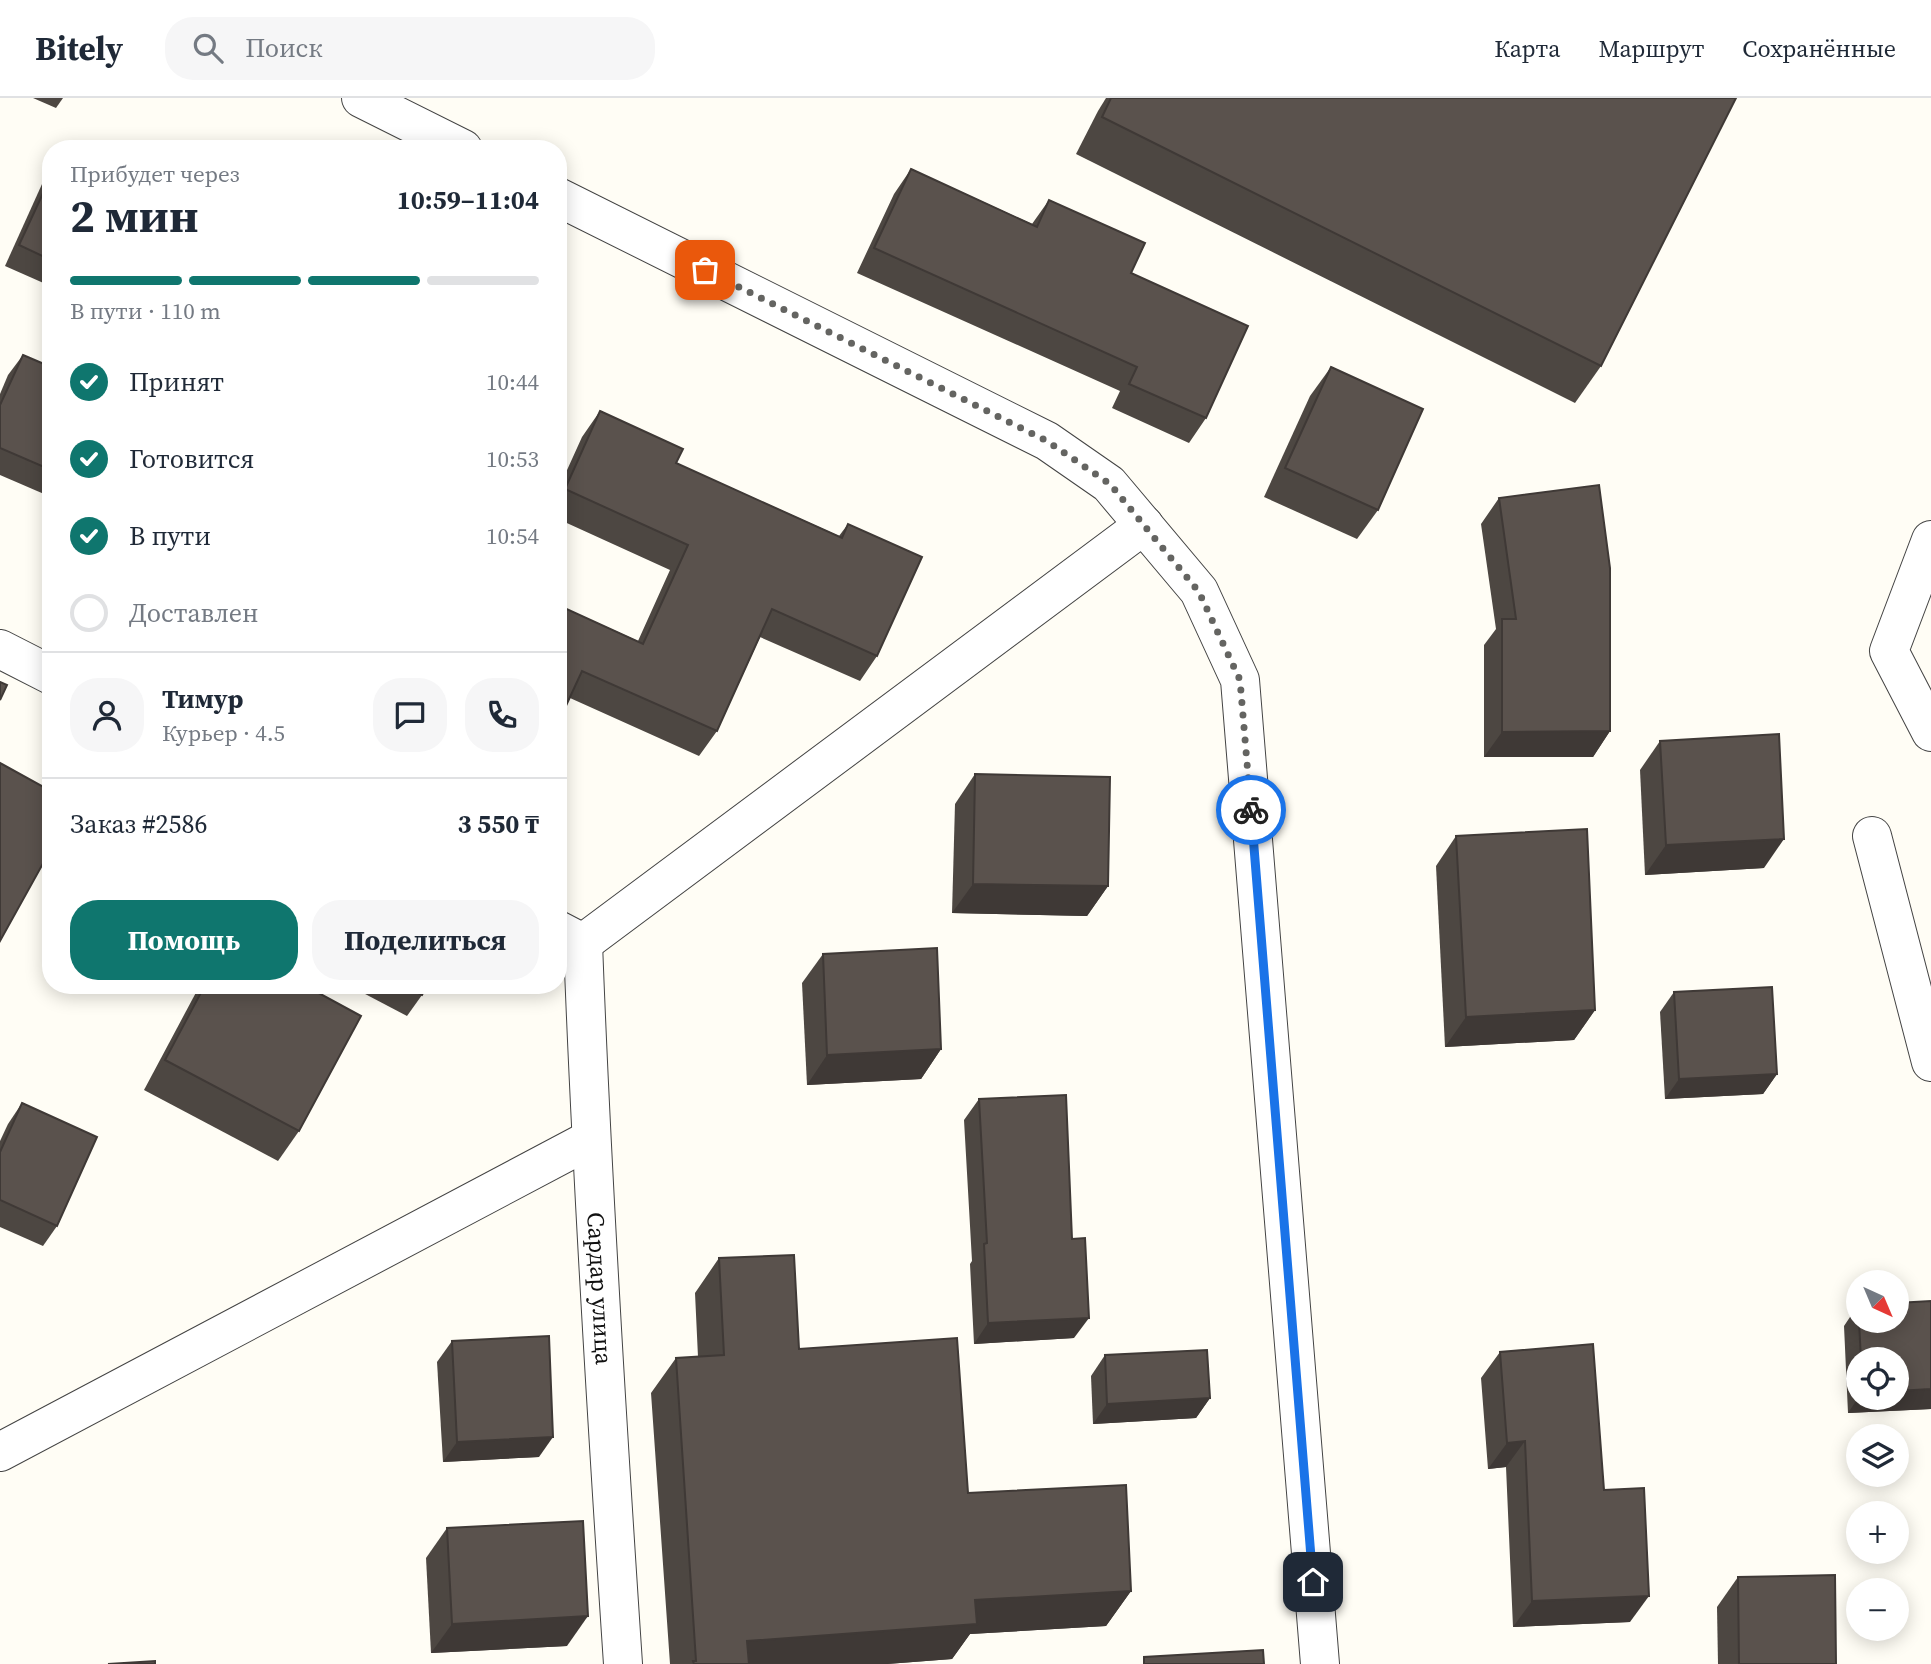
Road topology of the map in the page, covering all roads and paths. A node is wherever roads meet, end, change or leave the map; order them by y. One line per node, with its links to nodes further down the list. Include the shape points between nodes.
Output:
1 (361, 98): 2 (street)
2 (445, 140)
3 (567, 201): 4 (street, via 1047,441 1110,484)
4 (1144, 525): 10 (street); 15 (street, via 1199,592 1240,680)
5 (1931, 540): 8 (street, via 1889,651)
6 (0, 649): 7 (street)
7 (42, 670)
8 (1931, 732)
9 (1872, 836): 11 (street)
10 (571, 937): 12 (street, Сардар улица)
11 (1931, 1062)
12 (591, 1139): 13 (street); 14 (street, Сардар улица)
13 (0, 1452)
14 (623, 1664)
15 (1320, 1664)

